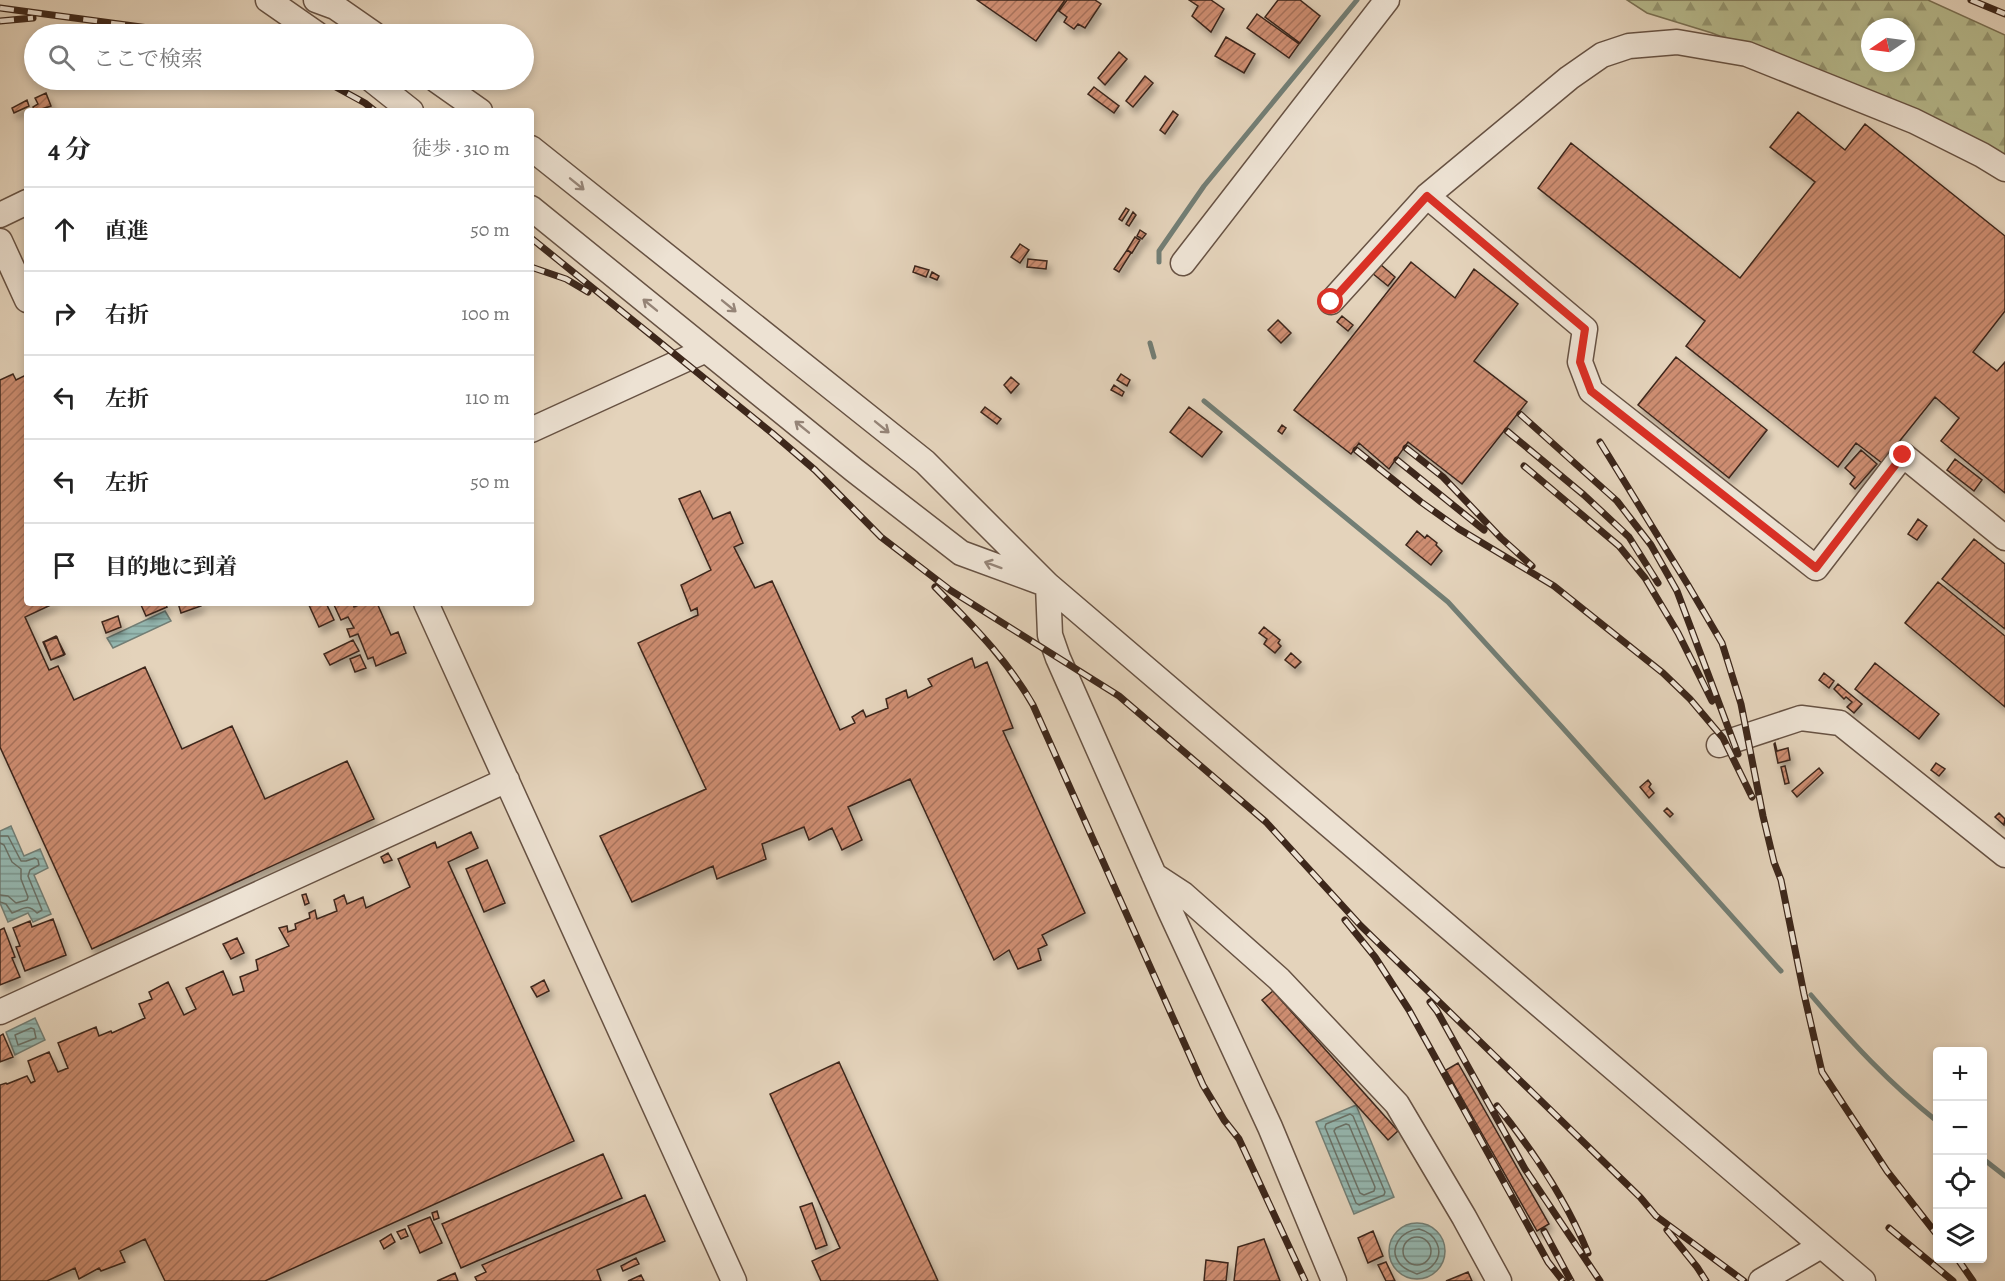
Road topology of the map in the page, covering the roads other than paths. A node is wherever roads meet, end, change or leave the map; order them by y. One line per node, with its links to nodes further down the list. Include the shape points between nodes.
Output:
1 (268, 0): 4 (street)
2 (316, 0): 5 (street, via 335,7)
3 (1388, 0): 17 (street)
4 (303, 24)
5 (360, 24)
6 (385, 90): 8 (street)
7 (450, 90): 9 (street)
8 (407, 108)
9 (476, 108)
10 (534, 150): 23 (street, one-way to 23, via 925,462)
11 (2005, 169): 12 (street, via 1914,121 1785,68 1747,54 1677,42 1629,46 1602,55)
12 (1427, 196): 19 (street); 22 (street, via 1585,329 1580,362 1591,391 1816,568 1903,455)
13 (24, 203): 15 (street)
14 (534, 214): 20 (street, one-way to 14)
15 (0, 215)
16 (0, 241): 18 (street)
17 (1183, 263)
18 (24, 293)
19 (1331, 302)
20 (706, 350): 21 (street); 23 (street, one-way to 20, via 961,553)
21 (534, 429)
22 (2005, 538)
23 (1048, 585): 28 (street, via 1050,635 1058,658); 30 (street)
24 (427, 606): 26 (street)
25 (1719, 745): 27 (street, via 1801,718 1840,723)
26 (507, 780): 29 (street); 32 (street)
27 (2005, 855)
28 (1154, 875): 33 (street, via 1270,1127); 34 (street, via 1183,894 1279,979 1397,1104)
29 (0, 1012)
30 (1821, 1246): 31 (street); 35 (street)
31 (1850, 1277)
32 (734, 1281)
33 (1334, 1281)
34 (1499, 1281)
35 (1761, 1281)

